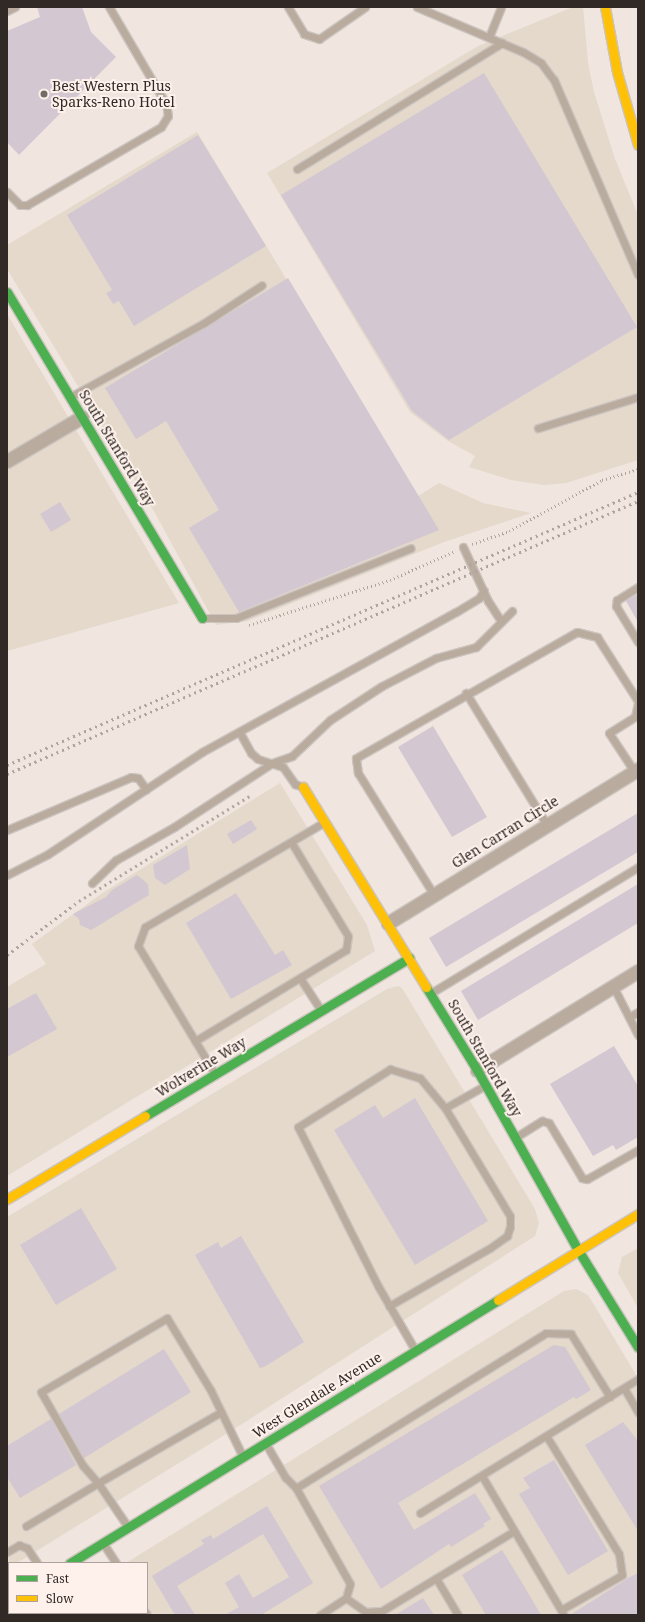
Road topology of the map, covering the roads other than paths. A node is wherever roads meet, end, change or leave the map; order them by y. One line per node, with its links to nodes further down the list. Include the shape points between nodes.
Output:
1 (15, 7): 8 (lane)
2 (110, 7): 13 (lane, via 166,104 168,116 161,127 27,205 20,206)
3 (288, 7): 4 (lane, via 304,34 319,39)
4 (365, 7)
5 (417, 7): 9 (lane)
6 (501, 7): 9 (lane)
7 (605, 7): 11 (street, via 619,78)
8 (7, 11)
9 (489, 37): 10 (lane)
10 (502, 43): 12 (lane); 14 (lane, via 541,63 554,80)
11 (638, 145)
12 (297, 169)
13 (7, 192)
14 (638, 275)
15 (262, 285): 17 (lane, via 204,323)
16 (7, 292): 17 (street, South Stanford Way)
17 (70, 397): 19 (street, South Stanford Way)
18 (638, 397): 20 (lane)
19 (82, 417): 21 (street); 27 (street, South Stanford Way)
20 (538, 428)
21 (7, 461)
22 (463, 547): 25 (lane)
23 (411, 548): 27 (lane, via 249,614 219,620)
24 (638, 587): 29 (lane, via 617,600 616,606)
25 (484, 590): 28 (lane); 32 (lane, via 479,598 456,612)
26 (512, 611): 28 (lane)
27 (202, 618)
28 (501, 621): 33 (lane, via 476,647 436,658 382,686 330,720 292,756)
29 (638, 642)
30 (466, 693): 31 (lane, via 577,632 597,637); 38 (lane); 44 (lane, via 356,758 358,774)
31 (638, 702): 34 (lane, via 635,717 610,733)
32 (240, 733): 33 (lane, via 251,753 258,759); 36 (lane, via 202,752)
33 (272, 763): 35 (lane, via 283,767 295,784); 43 (lane, via 174,827 116,860)
34 (636, 770): 38 (street, Glen Carran Circle)
35 (303, 787): 37 (street, South Stanford Way)
36 (146, 789): 39 (lane, via 138,778 131,777); 42 (lane, via 48,854)
37 (325, 822): 40 (lane); 45 (street, South Stanford Way)
38 (547, 825): 44 (street, Glen Carran Circle)
39 (7, 830)
40 (291, 842): 48 (lane, via 348,936 346,950); 55 (lane, via 145,927 138,946)
41 (638, 867): 50 (lane)
42 (7, 875)
43 (92, 883)
44 (434, 895): 45 (street, Glen Carran Circle)
45 (388, 923): 46 (street, South Stanford Way)
46 (409, 958): 50 (street, South Stanford Way); 51 (street, Wolverine Way)
47 (638, 971): 49 (street)
48 (300, 978): 51 (lane); 55 (lane)
49 (613, 986): 53 (lane); 56 (street)
50 (430, 993): 56 (street, South Stanford Way)
51 (321, 1011): 57 (street, Wolverine Way)
52 (638, 1012): 53 (lane)
53 (629, 1017): 54 (lane)
54 (638, 1035)
55 (195, 1041): 57 (lane)
56 (478, 1070): 58 (street, South Stanford Way)
57 (215, 1074): 62 (street, Wolverine Way)
58 (486, 1085): 59 (lane); 60 (street, South Stanford Way)
59 (445, 1108): 65 (lane, via 510,1216 510,1227 507,1236 490,1248); 65 (lane, via 420,1078 390,1069 298,1127)
60 (516, 1137): 61 (lane, via 542,1121 549,1124 582,1178 587,1179); 64 (street, South Stanford Way)
61 (638, 1150)
62 (7, 1199)
63 (638, 1214): 64 (street, West Glendale Avenue)
64 (578, 1250): 66 (street, South Stanford Way); 67 (street, West Glendale Avenue)
65 (389, 1306): 67 (lane)
66 (638, 1347)
67 (415, 1350): 74 (street, West Glendale Avenue)
68 (638, 1379): 69 (lane)
69 (624, 1388): 70 (lane); 72 (lane)
70 (610, 1397): 73 (lane); 78 (lane, via 571,1334 546,1333)
71 (221, 1412): 75 (lane); 77 (lane); 77 (lane, via 167,1318 41,1392 83,1466)
72 (638, 1412)
73 (547, 1437): 76 (lane); 91 (lane, via 619,1554 622,1575)
74 (266, 1443): 75 (street, West Glendale Avenue); 78 (lane, via 286,1478)
75 (243, 1457): 81 (street, West Glendale Avenue)
76 (482, 1476): 79 (lane); 82 (lane)
77 (98, 1483): 80 (lane); 81 (lane)
78 (296, 1488): 89 (lane, via 350,1584)
79 (420, 1513)
80 (26, 1526)
81 (129, 1528): 83 (street, West Glendale Avenue)
82 (514, 1531): 88 (lane); 91 (lane)
83 (104, 1543): 86 (street, West Glendale Avenue); 87 (lane)
84 (7, 1552): 85 (lane, via 19,1545 27,1548)
85 (36, 1562)
86 (73, 1562)
87 (115, 1562)
88 (436, 1578): 90 (lane); 96 (lane)
89 (346, 1598): 90 (lane, via 366,1612); 94 (lane)
90 (382, 1610): 95 (lane)
91 (562, 1613)
92 (105, 1614): 93 (lane)
93 (101, 1615)
94 (320, 1615)
95 (375, 1615)
96 (458, 1615)

